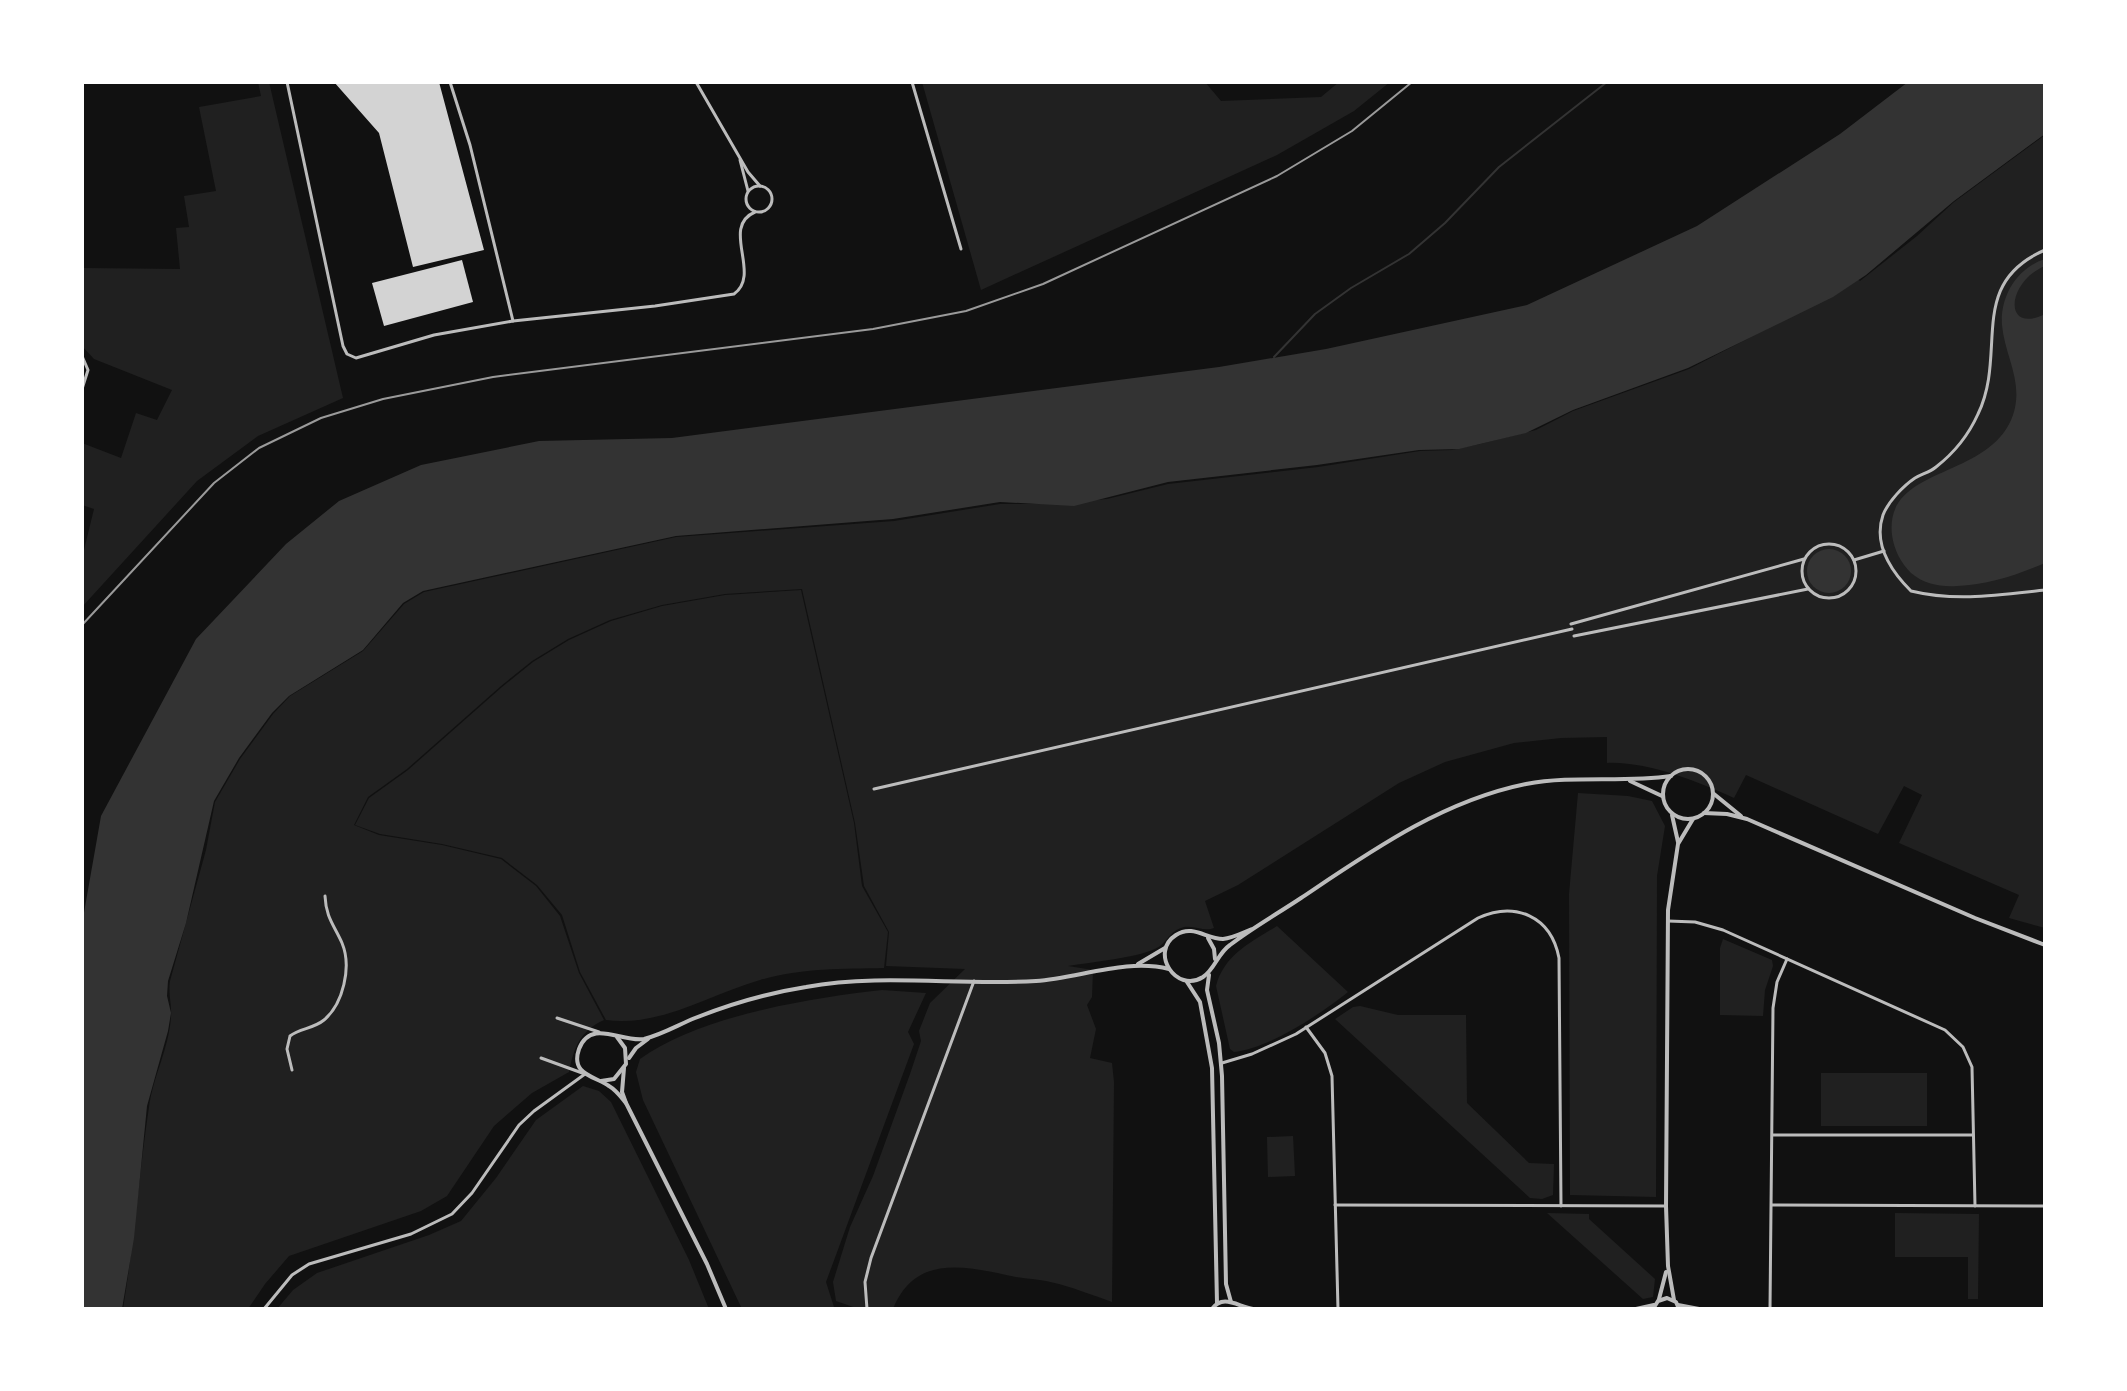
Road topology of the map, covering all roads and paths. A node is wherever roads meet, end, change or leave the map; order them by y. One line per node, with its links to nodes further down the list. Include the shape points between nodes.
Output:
1 (287, 82): 11 (street, via 347,354 356,358 434,335)
2 (450, 82): 11 (street)
3 (696, 82): 5 (street)
4 (912, 82): 9 (street)
5 (737, 153): 6 (street); 7 (street)
6 (760, 186): 7 (street); 8 (street, via 770,191 771,203)
7 (748, 191): 8 (street, via 745,201)
8 (755, 212): 11 (street, via 740,225 743,281 734,294)
9 (961, 249)
10 (2045, 250): 14 (street, via 2023,262 2004,283 1992,318 1991,374 1979,412 1957,447 1901,490 1884,512)
11 (513, 321)
12 (82, 356): 13 (street, via 88,370)
13 (82, 389)
14 (1884, 551): 16 (street); 18 (street, via 1911,591 1948,598)
15 (1804, 559): 16 (street, via 1814,548 1831,544); 17 (street, via 1801,573); 22 (street, via 1572,627)
16 (1854, 560): 17 (street, via 1856,577 1843,594 1827,598)
17 (1808, 589): 19 (street)
18 (2045, 590)
19 (1574, 636)
20 (1671, 776): 21 (street); 23 (street, via 1697,771); 24 (street)
21 (1627, 780): 24 (street); 32 (street, via 1529,784 1455,805)
22 (874, 789)
23 (1712, 793): 26 (street); 28 (street)
24 (1663, 797): 25 (street)
25 (1671, 813): 27 (street); 29 (street)
26 (1704, 813): 27 (street); 28 (street)
27 (1693, 819): 29 (street)
28 (1747, 819): 34 (street)
29 (1678, 844): 31 (street)
30 (325, 896): 51 (street, via 328,918 344,950 344,985 326,1018 290,1036)
31 (1668, 921): 36 (street, via 1706,924); 60 (street)
32 (1252, 929): 33 (street, via 1224,939); 37 (street)
33 (1203, 934): 35 (street, via 1181,932); 37 (street, via 1213,946)
34 (2045, 944)
35 (1166, 947): 38 (street); 39 (street)
36 (1787, 959): 55 (street, via 1773,1002); 56 (street, via 1955,1038 1972,1067)
37 (1214, 962): 40 (street)
38 (1128, 967): 39 (street); 42 (street, via 1039,981)
39 (1169, 969): 41 (street)
40 (1210, 970): 41 (street, via 1200,979); 49 (street, via 1207,990)
41 (1186, 980): 65 (street, via 1200,1002 1212,1068)
42 (974, 981): 47 (street, via 865,980 804,987 719,1009); 71 (street, via 871,1258 865,1282)
43 (557, 1018): 45 (street)
44 (1306, 1027): 49 (street); 57 (street, via 1331,1068); 59 (street, via 1486,914 1521,911 1539,920 1559,958)
45 (600, 1032): 46 (street); 52 (street, via 585,1039 578,1052)
46 (615, 1035): 47 (street); 50 (street, via 625,1048)
47 (651, 1036): 50 (street)
48 (541, 1058): 52 (street)
49 (1222, 1063): 66 (street, via 1226,1277)
50 (625, 1066): 53 (street, via 614,1079); 54 (street)
51 (292, 1070)
52 (585, 1074): 53 (street); 69 (street, via 519,1125 452,1214 418,1232 309,1264 292,1275)
53 (600, 1081): 54 (street)
54 (626, 1103): 70 (street)
55 (1773, 1135): 56 (street); 58 (street)
56 (1974, 1135): 61 (street)
57 (1335, 1205): 59 (street); 74 (street)
58 (1772, 1205): 61 (street); 77 (street)
59 (1561, 1206): 60 (street)
60 (1666, 1206): 63 (street)
61 (1975, 1206): 62 (street)
62 (2045, 1206)
63 (1668, 1266): 64 (street); 67 (street)
64 (1674, 1300): 67 (street); 68 (street)
65 (1217, 1303): 66 (street); 72 (street)
66 (1234, 1305): 73 (street)
67 (1655, 1305): 75 (street)
68 (1679, 1307): 76 (street)
69 (264, 1309)
70 (726, 1309)
71 (867, 1309)
72 (1212, 1309)
73 (1253, 1309)
74 (1338, 1309)
75 (1636, 1309)
76 (1699, 1309)
77 (1770, 1309)

